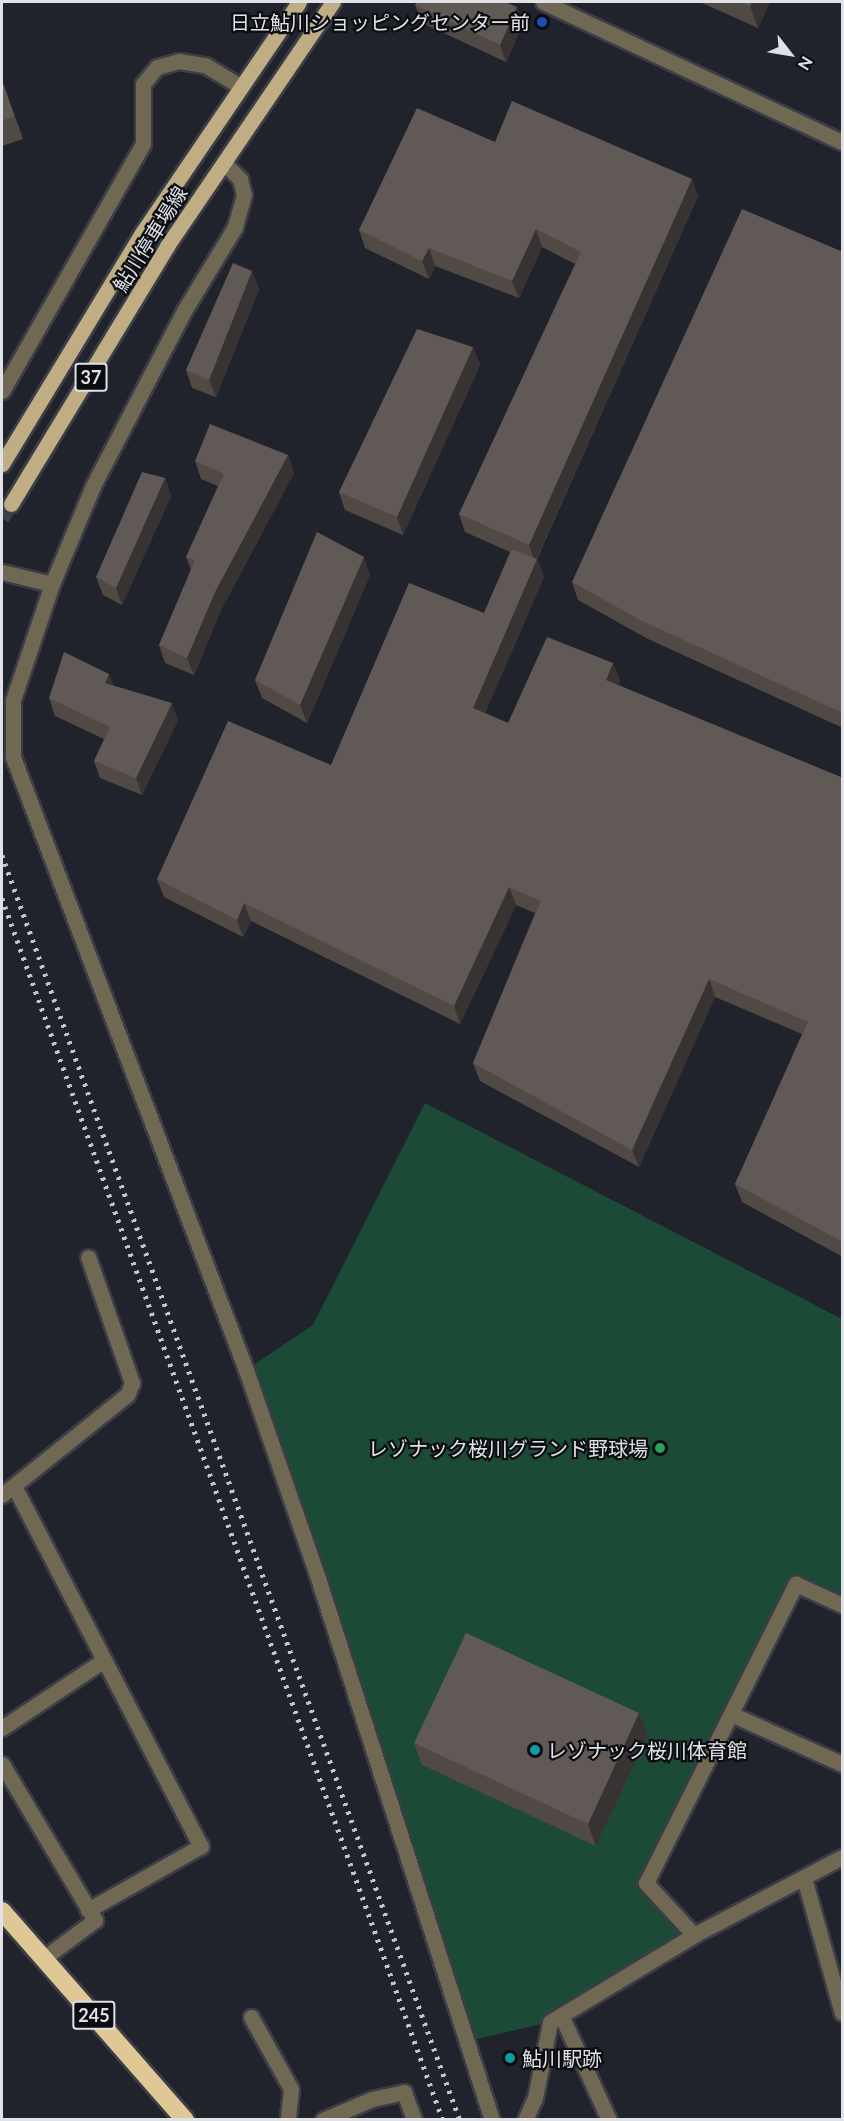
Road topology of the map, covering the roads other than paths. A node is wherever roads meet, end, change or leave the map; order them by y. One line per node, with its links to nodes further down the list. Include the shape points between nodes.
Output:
1 (299, 2): 4 (main road, 鮎川停車場線 / 37)
2 (333, 2): 6 (main road, 鮎川停車場線 / 37)
3 (543, 2): 5 (street)
4 (240, 86): 7 (street, via 205,65 179,61 157,67 143,84 143,144); 8 (main road, 鮎川停車場線 / 37, via 142,232)
5 (843, 142)
6 (224, 163): 9 (main road, 鮎川停車場線 / 37, via 167,246); 11 (street, via 240,179 244,195 235,227 184,311 93,486)
7 (2, 391)
8 (2, 464)
9 (11, 504)
10 (2, 573): 11 (street)
11 (52, 584): 33 (street, via 14,700 13,757 246,1370 317,1575)
12 (88, 1257): 13 (street, via 132,1383 127,1395)
13 (8, 1490): 15 (street)
14 (843, 1605): 16 (street, via 796,1584)
15 (105, 1660): 17 (street); 22 (street, via 201,1846)
16 (731, 1714): 19 (street); 24 (street, via 646,1883)
17 (2, 1728)
18 (2, 1764): 22 (street)
19 (843, 1764)
20 (843, 1857): 21 (street)
21 (804, 1878): 24 (street); 26 (street)
22 (88, 1910): 25 (street, via 95,1920)
23 (2, 1911): 25 (highway, 245)
24 (694, 1935): 27 (street)
25 (44, 1958): 29 (highway, 245)
26 (843, 2013)
27 (561, 2015): 34 (street, via 550,2022 535,2098); 35 (street)
28 (251, 2017): 30 (street, via 291,2088)
29 (185, 2120)
30 (288, 2120)
31 (323, 2120): 32 (street, via 372,2099 404,2092)
32 (414, 2120)
33 (492, 2120)
34 (525, 2120)
35 (609, 2120)

